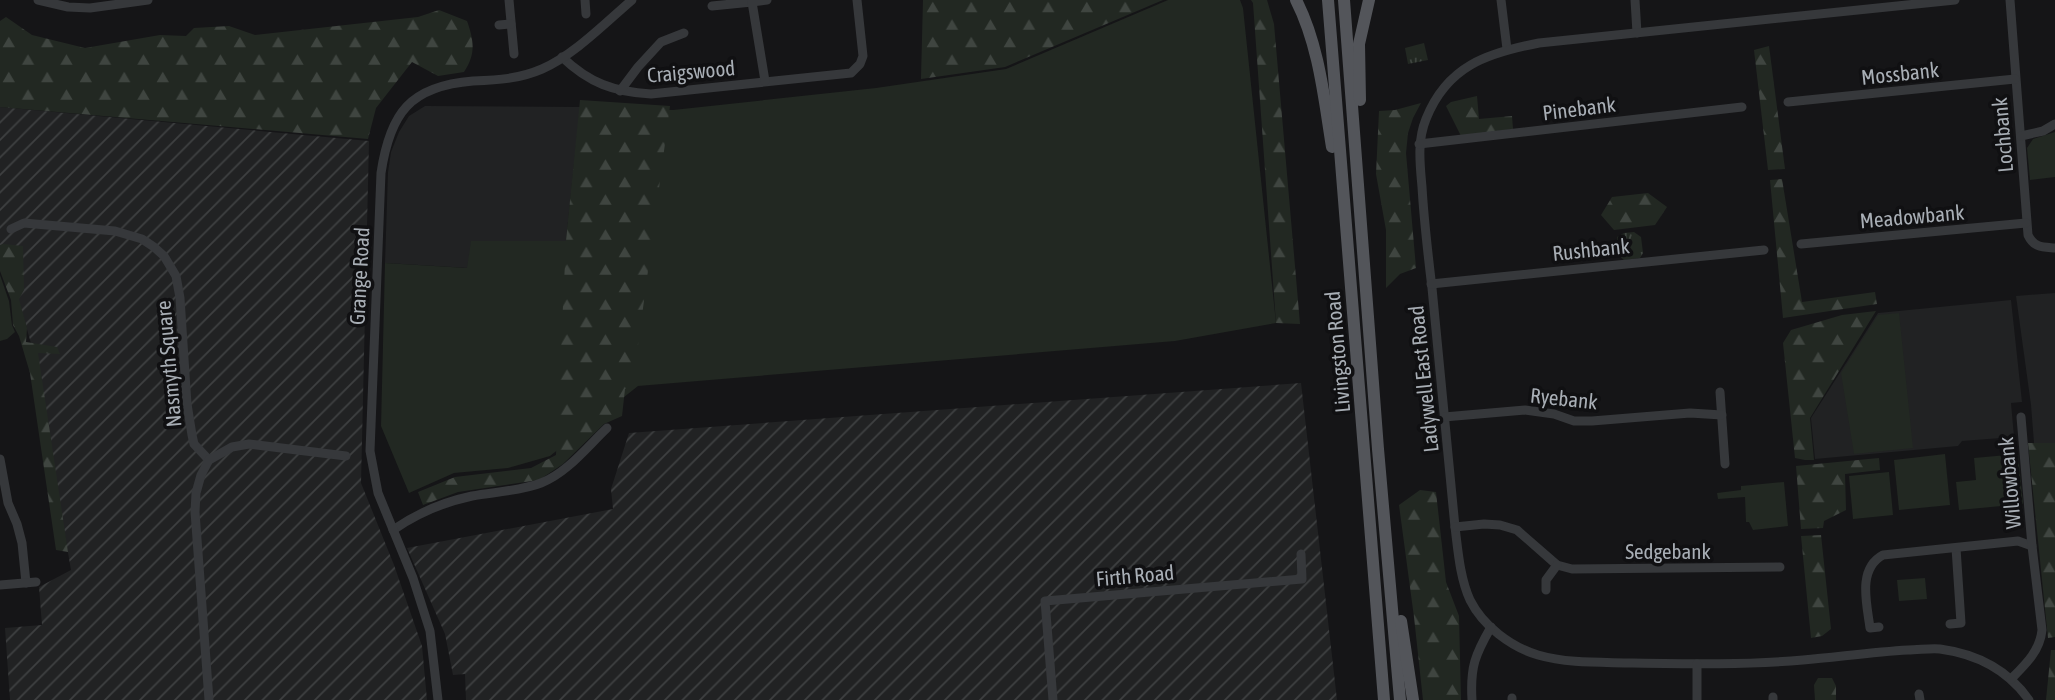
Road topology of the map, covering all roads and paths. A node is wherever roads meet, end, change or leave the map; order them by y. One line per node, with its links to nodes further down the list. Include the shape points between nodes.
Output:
1 (38, 0): 16 (street)
2 (148, 0): 17 (street)
3 (509, 0): 23 (street)
4 (585, 0): 22 (street)
5 (632, 0): 29 (street, Grange Road)
6 (767, 0): 18 (street)
7 (857, 0): 31 (street, Craigswood, via 863,56 851,73)
8 (1296, 0): 39 (main road, via 1316,54)
9 (1328, 0): 39 (main road, Livingston Road)
10 (1344, 0): 38 (main road, Livingston Road)
11 (1369, 0): 38 (main road, via 1359,44)
12 (1501, 0): 27 (street)
13 (1635, 0): 26 (street)
14 (1955, 0): 19 (street, Ladywell East Road)
15 (2010, 0): 30 (street, Lochbank)
16 (50, 1): 20 (street, via 68,7)
17 (134, 1): 20 (street)
18 (752, 2): 21 (street); 31 (street, Craigswood)
19 (1899, 3): 26 (street, Ladywell East Road)
20 (90, 4)
21 (712, 6)
22 (586, 14)
23 (511, 24): 24 (street); 28 (street)
24 (499, 25)
25 (684, 33): 32 (street, Craigswood, via 661,43)
26 (1637, 33): 27 (street, Ladywell East Road)
27 (1507, 49): 37 (street, Ladywell East Road, via 1487,55 1448,81 1426,119)
28 (514, 54)
29 (562, 57): 32 (street, Craigswood, via 577,72); 57 (street, Grange Road, via 525,76 447,84 428,91 406,105 385,145 370,451 378,494)
30 (2015, 79): 33 (street, Mossbank); 36 (street, Lochbank)
31 (765, 81): 32 (street, Craigswood, via 668,93)
32 (620, 91)
33 (1788, 102)
34 (1742, 107): 37 (street, Pinebank)
35 (2055, 124): 36 (street)
36 (2021, 136): 40 (street, Lochbank)
37 (1419, 144): 45 (street, Ladywell East Road)
38 (1360, 185): 55 (main road, Livingston Road)
39 (1345, 205): 73 (main road, Livingston Road)
40 (2026, 223): 42 (street, Meadowbank); 43 (street, via 2032,243)
41 (11, 229): 53 (street, Nasmyth Square, via 24,223 115,231 142,239 164,256 176,276 180,298 192,435)
42 (1801, 244)
43 (2055, 248)
44 (1758, 253): 45 (street, Rushbank)
45 (1432, 284): 48 (street, Ladywell East Road)
46 (1720, 392): 47 (street)
47 (1722, 415): 48 (street, Ryebank, via 1574,421 1525,410); 54 (street)
48 (1444, 417): 56 (street, Ladywell East Road)
49 (2021, 417): 58 (street, Willowbank)
50 (607, 428): 57 (street, via 563,471 540,484 457,500)
51 (346, 456): 53 (street, via 249,444 232,447)
52 (0, 460): 63 (street, via 31,582)
53 (209, 460): 70 (street, via 196,493 195,512)
54 (1725, 464)
55 (1386, 527): 74 (main road, Livingston Road); 75 (main road)
56 (1455, 527): 61 (street, via 1484,524 1517,530); 66 (street, Ladywell East Road, via 1470,600)
57 (393, 530): 71 (street, Grange Road, via 430,631)
58 (2032, 546): 59 (street, Willowbank, via 2018,541); 69 (street, Willowbank, via 2041,637 2034,653)
59 (1956, 548): 65 (street, via 1961,623); 67 (street, Willowbank, via 1883,555 1872,562 1865,583 1870,628)
60 (1301, 554): 72 (street, Firth Road, via 1302,579 1045,601)
61 (1557, 565): 62 (street, Sedgebank, via 1573,569); 64 (street, via 1546,580)
62 (1780, 567)
63 (0, 586)
64 (1546, 590)
65 (1950, 624)
66 (1490, 627): 68 (street, Ladywell East Road, via 1519,648 1558,659); 76 (street, via 1472,666)
67 (1879, 627)
68 (1697, 664): 69 (street, Ladywell East Road, via 1939,649 1977,658); 77 (street)
69 (2011, 679): 78 (street, Ladywell East Road)
70 (209, 700)
71 (438, 700)
72 (1053, 700)
73 (1384, 700)
74 (1400, 700)
75 (1413, 700)
76 (1472, 700)
77 (1697, 700)
78 (2029, 700)

